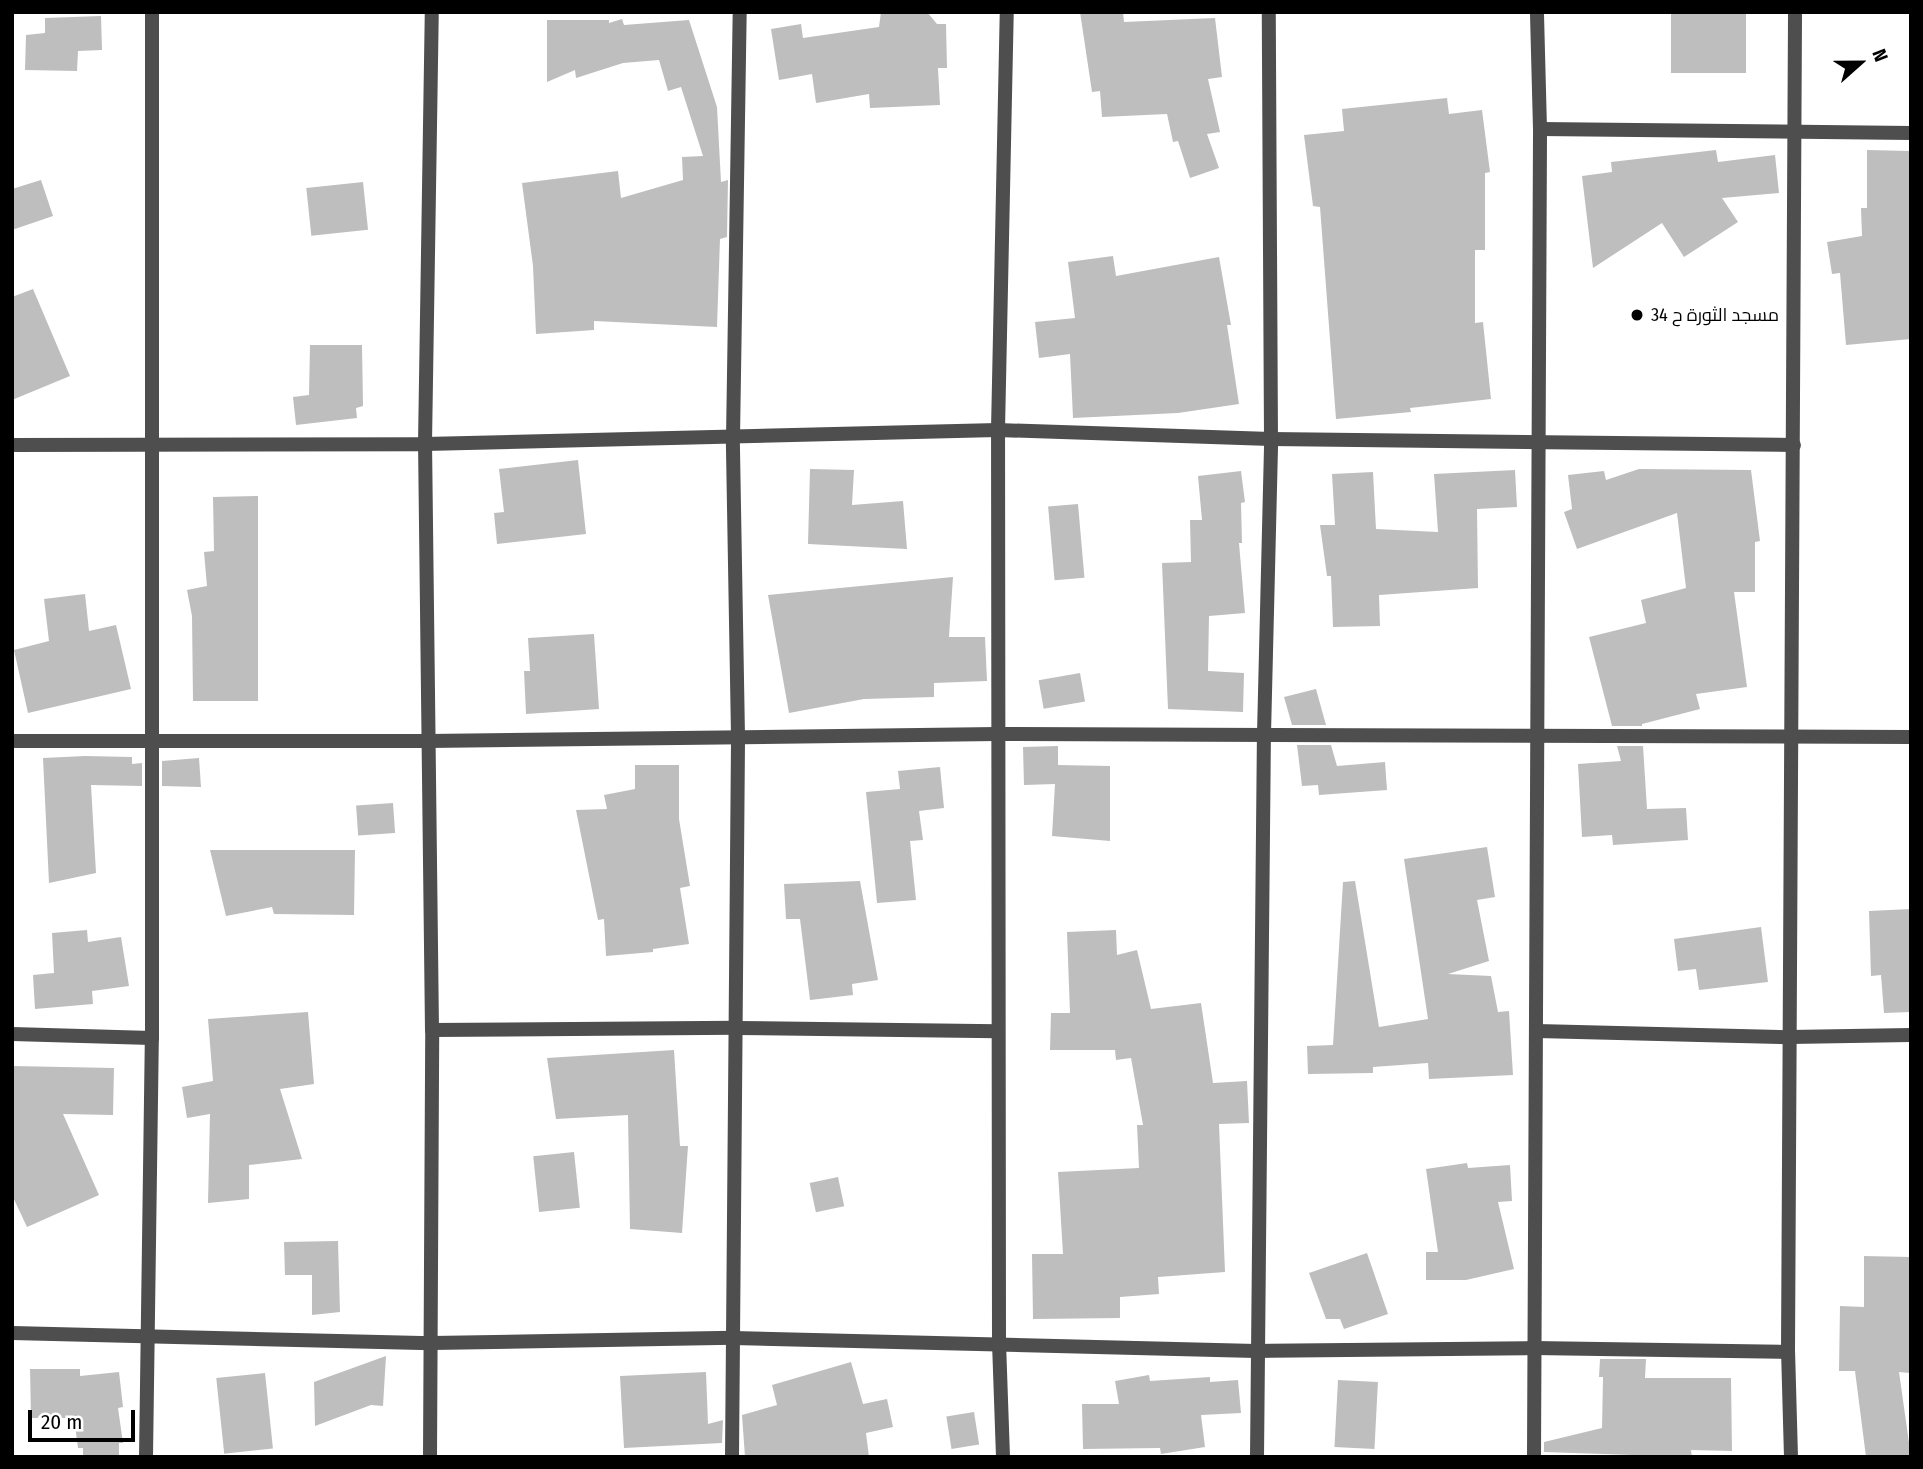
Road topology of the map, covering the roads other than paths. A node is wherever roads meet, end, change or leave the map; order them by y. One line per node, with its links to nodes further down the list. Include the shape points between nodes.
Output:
1 (152, 12): 18 (street)
2 (432, 12): 15 (street)
3 (740, 12): 12 (street)
4 (1007, 12): 11 (street)
5 (1269, 12): 13 (street)
6 (1537, 12): 8 (street)
7 (1796, 12): 9 (street)
8 (1540, 129): 9 (street); 14 (street)
9 (1794, 130): 10 (street); 17 (street)
10 (1911, 134)
11 (998, 430): 12 (street); 13 (street); 19 (street)
12 (733, 438): 15 (street); 22 (street)
13 (1271, 439): 14 (street); 20 (street)
14 (1538, 442): 17 (street); 24 (street)
15 (425, 444): 18 (street); 26 (street)
16 (12, 445): 18 (street)
17 (1794, 445): 21 (street)
18 (152, 446): 27 (street)
19 (997, 734): 20 (street); 22 (street); 30 (street)
20 (1264, 734): 24 (street); 42 (street)
21 (1793, 735): 23 (street); 24 (street); 34 (street)
22 (738, 736): 26 (street); 28 (street)
23 (1911, 737)
24 (1537, 738): 31 (street)
25 (12, 741): 27 (street)
26 (428, 741): 27 (street); 29 (street)
27 (150, 742): 35 (street)
28 (737, 1028): 29 (street); 30 (street); 38 (street)
29 (432, 1030): 39 (street)
30 (998, 1031): 40 (street)
31 (1537, 1031): 34 (street); 41 (street)
32 (12, 1034): 35 (street)
33 (1911, 1035): 34 (street)
34 (1790, 1037): 43 (street)
35 (152, 1038): 37 (street)
36 (12, 1333): 37 (street)
37 (145, 1335): 39 (street); 44 (street)
38 (733, 1338): 39 (street); 40 (street); 46 (street)
39 (432, 1343): 45 (street)
40 (999, 1345): 42 (street); 47 (street)
41 (1534, 1348): 42 (street); 43 (street); 49 (street)
42 (1256, 1351): 48 (street)
43 (1788, 1352): 50 (street)
44 (146, 1457)
45 (430, 1457)
46 (732, 1457)
47 (1003, 1457)
48 (1257, 1457)
49 (1534, 1457)
50 (1791, 1457)

